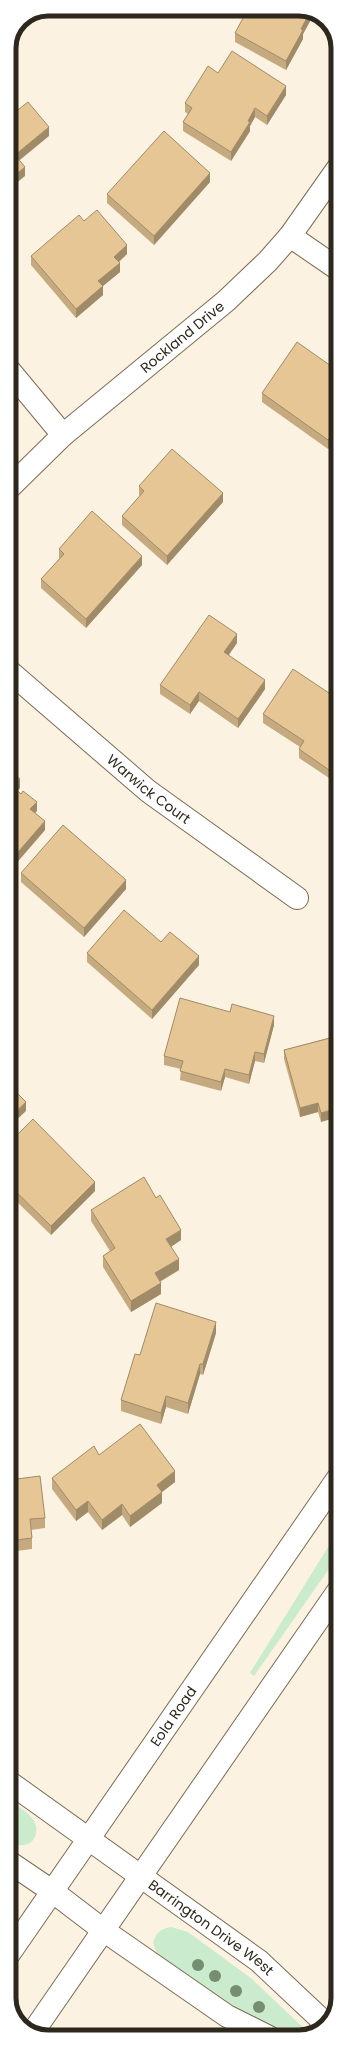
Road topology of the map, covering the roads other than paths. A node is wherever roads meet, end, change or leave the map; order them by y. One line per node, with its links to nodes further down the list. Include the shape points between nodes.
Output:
1 (331, 178): 2 (street, Rockland Drive)
2 (290, 236): 3 (street); 5 (street, Rockland Drive, via 226,301)
3 (331, 264)
4 (16, 379): 5 (street)
5 (63, 436): 6 (street, Rockland Drive)
6 (16, 481)
7 (16, 677): 8 (street, Warwick Court, via 148,791)
8 (297, 898)
9 (331, 1488): 12 (street, Eola Road)
10 (331, 1601): 14 (street)
11 (16, 1787): 12 (street, Barrington Drive West)
12 (89, 1839): 14 (street, Barrington Drive West); 15 (street, Eola Road)
13 (16, 1867): 15 (street)
14 (141, 1876): 16 (street); 18 (street, Barrington Drive West, via 259,1961)
15 (52, 1891): 16 (street); 17 (street, Eola Road)
16 (103, 1930): 19 (street); 20 (street, via 228,2016)
17 (16, 1944)
18 (322, 2020)
19 (36, 2028)
20 (255, 2030)

